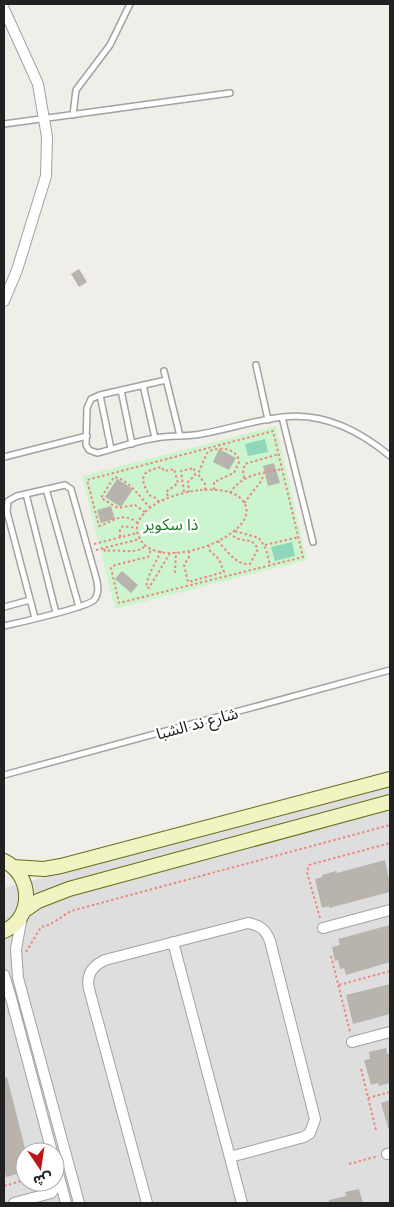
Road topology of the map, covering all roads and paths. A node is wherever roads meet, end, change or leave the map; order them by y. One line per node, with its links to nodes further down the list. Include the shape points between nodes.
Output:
1 (130, 4): 4 (lane, via 110,46 76,90)
2 (4, 9): 5 (street, via 38,84)
3 (230, 93): 4 (lane)
4 (74, 115): 5 (lane)
5 (44, 119): 6 (lane); 7 (street, via 46,176)
6 (4, 124)
7 (4, 301)
8 (256, 365): 15 (lane)
9 (164, 371): 10 (lane)
10 (166, 380): 11 (lane); 17 (lane)
11 (143, 385): 12 (lane); 18 (lane)
12 (121, 390): 13 (lane); 19 (lane)
13 (100, 394): 16 (lane, via 88,404); 20 (lane)
14 (282, 417): 15 (lane); 22 (lane, via 314,418 344,426 370,439); 48 (lane)
15 (268, 420): 17 (lane)
16 (87, 436): 20 (lane, via 86,445 91,452); 23 (lane)
17 (180, 436): 18 (lane)
18 (156, 438): 19 (lane)
19 (132, 444): 20 (lane)
20 (111, 449)
21 (278, 454): 24 (path); 26 (path, via 245,464); 39 (path, via 273,431 87,480 99,526 124,516)
22 (390, 456)
23 (4, 457)
24 (282, 469): 25 (path); 45 (path)
25 (263, 473): 26 (path); 36 (path, via 262,480)
26 (244, 478): 32 (path)
27 (46, 489): 33 (lane); 57 (lane, via 65,484 71,489); 64 (lane)
28 (205, 490): 29 (path); 29 (path, via 198,474 206,456 212,450 227,448 239,462 234,473 214,482); 30 (path)
29 (214, 490): 32 (path)
30 (189, 492): 31 (path); 31 (path, via 188,482 194,475 194,468 181,471)
31 (184, 493): 34 (path)
32 (230, 493): 36 (path)
33 (26, 494): 62 (lane, via 12,498 7,506); 65 (lane)
34 (169, 498): 35 (path); 35 (path, via 166,492 178,483 174,469 149,470 143,481 149,495)
35 (159, 502): 37 (path)
36 (244, 503): 41 (path, via 246,516)
37 (150, 507): 38 (path); 38 (path, via 132,486 114,477 101,498 118,508 134,505)
38 (145, 512): 39 (path)
39 (138, 523): 40 (path)
40 (137, 528): 42 (path); 44 (path, via 124,526)
41 (234, 530): 43 (path); 52 (path, via 257,536)
42 (137, 533): 44 (path); 46 (path)
43 (230, 534): 47 (path); 47 (path, via 235,539 250,541 257,546 250,564 236,559)
44 (120, 537): 49 (path)
45 (299, 537): 52 (path); 60 (path, via 304,557)
46 (140, 539): 50 (path); 53 (path)
47 (218, 541): 51 (path)
48 (313, 542)
49 (94, 544)
50 (145, 546): 53 (path, via 135,552 105,552); 54 (path)
51 (209, 546): 56 (path); 56 (path, via 224,572 188,582 184,565)
52 (264, 546): 60 (path)
53 (104, 548): 57 (path)
54 (151, 549): 55 (path); 60 (path, via 148,557 111,568 119,603)
55 (161, 551): 58 (path); 58 (path, via 146,586 149,588)
56 (189, 551): 59 (path)
57 (89, 552): 64 (lane, via 98,593 92,602)
58 (170, 552): 59 (path)
59 (176, 552): 61 (path)
60 (270, 565)
61 (175, 573)
62 (30, 600): 63 (lane); 66 (lane)
63 (4, 607)
64 (79, 607): 65 (lane)
65 (56, 613): 66 (lane)
66 (35, 618): 67 (lane)
67 (5, 624)
68 (390, 670): 69 (lane, شارع ند الشبا)
69 (4, 775)
70 (390, 779): 74 (main road, via 61,866 44,869)
71 (390, 802): 76 (main road, via 69,889 38,901)
72 (390, 825): 80 (path, via 71,910 41,927)
73 (390, 843): 77 (path, via 312,863 308,867)
74 (9, 864): 76 (main road, via 27,891)
75 (390, 910): 77 (street)
76 (24, 912): 78 (main road, via 17,923); 97 (street, via 16,949 18,978)
77 (323, 928)
78 (4, 931)
79 (173, 942): 93 (street); 93 (street, via 248,923 262,928 270,941 315,1119 310,1133 304,1137); 98 (street, via 98,963 92,968 88,982)
80 (26, 953)
81 (331, 956): 84 (path)
82 (390, 971): 84 (path)
83 (4, 975): 91 (street)
84 (338, 985): 86 (path)
85 (390, 1032): 86 (street)
86 (352, 1042)
87 (360, 1070): 89 (path)
88 (390, 1092): 89 (path)
89 (368, 1098): 90 (path)
90 (376, 1130)
91 (49, 1142)
92 (388, 1154): 94 (path)
93 (230, 1157): 99 (street)
94 (348, 1164)
95 (52, 1192): 96 (street)
96 (14, 1203)
97 (79, 1203)
98 (147, 1203)
99 (242, 1203)

